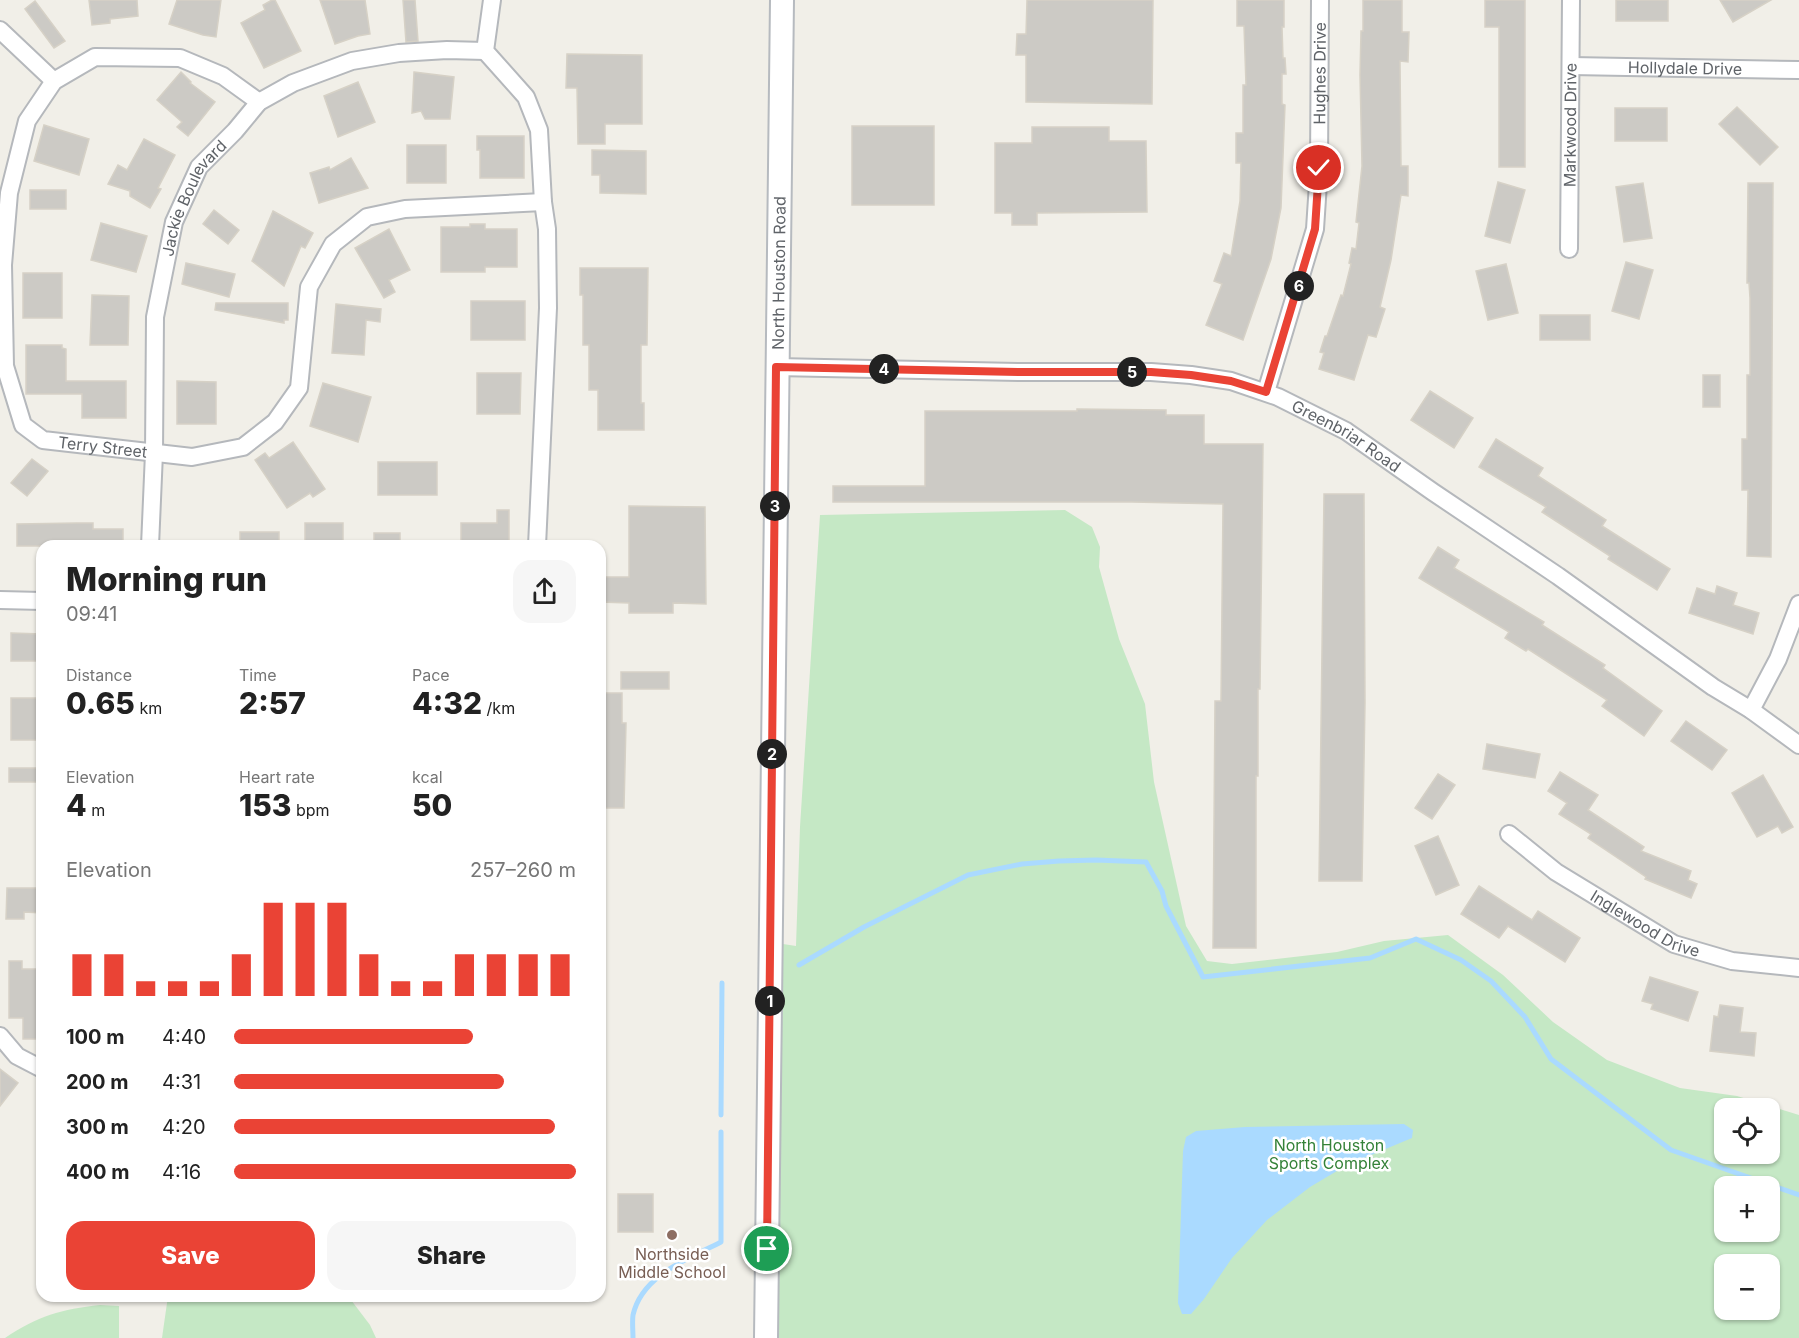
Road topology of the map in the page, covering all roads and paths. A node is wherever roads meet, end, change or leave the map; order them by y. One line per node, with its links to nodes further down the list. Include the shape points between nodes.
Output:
1 (492, 0): 6 (street)
2 (782, 0): 13 (street, North Houston Road)
3 (1320, 0): 14 (street, Hughes Drive, via 1315,229)
4 (1571, 0): 7 (street, Markwood Drive)
5 (0, 30): 9 (street)
6 (485, 51): 10 (street, Jackie Boulevard, via 399,53 352,61); 11 (street, via 526,98 535,119)
7 (1571, 66): 8 (street, Hollydale Drive); 12 (street, Markwood Drive)
8 (1799, 70)
9 (54, 81): 10 (street, Terry Street, via 95,57 180,58 223,75); 15 (street, Terry Street, via 27,121 9,193 3,265 5,366 23,425 43,440)
10 (259, 102): 15 (street, Jackie Boulevard, via 199,167 174,222 155,317)
11 (543, 202): 15 (street, Terry Street, via 405,209 367,217 333,244 309,287 299,388 275,422 243,447 192,457); 17 (street, via 548,308)
12 (1569, 249)
13 (776, 367): 14 (street, Greenbriar Road, via 1151,372 1231,381); 27 (street, North Houston Road)
14 (1266, 392): 21 (street, Greenbriar Road, via 1346,431)
15 (154, 453): 16 (street, Jackie Boulevard)
16 (150, 540)
17 (537, 540)
18 (0, 600): 19 (street)
19 (36, 601)
20 (1799, 604): 21 (street, via 1778,659)
21 (1751, 710): 22 (street, Greenbriar Road)
22 (1799, 745)
23 (1509, 834): 24 (street, Inglewood Drive, via 1556,872 1674,944 1732,961)
24 (1799, 968)
25 (0, 1036): 26 (street, via 17,1056)
26 (36, 1066)
27 (766, 1338)

